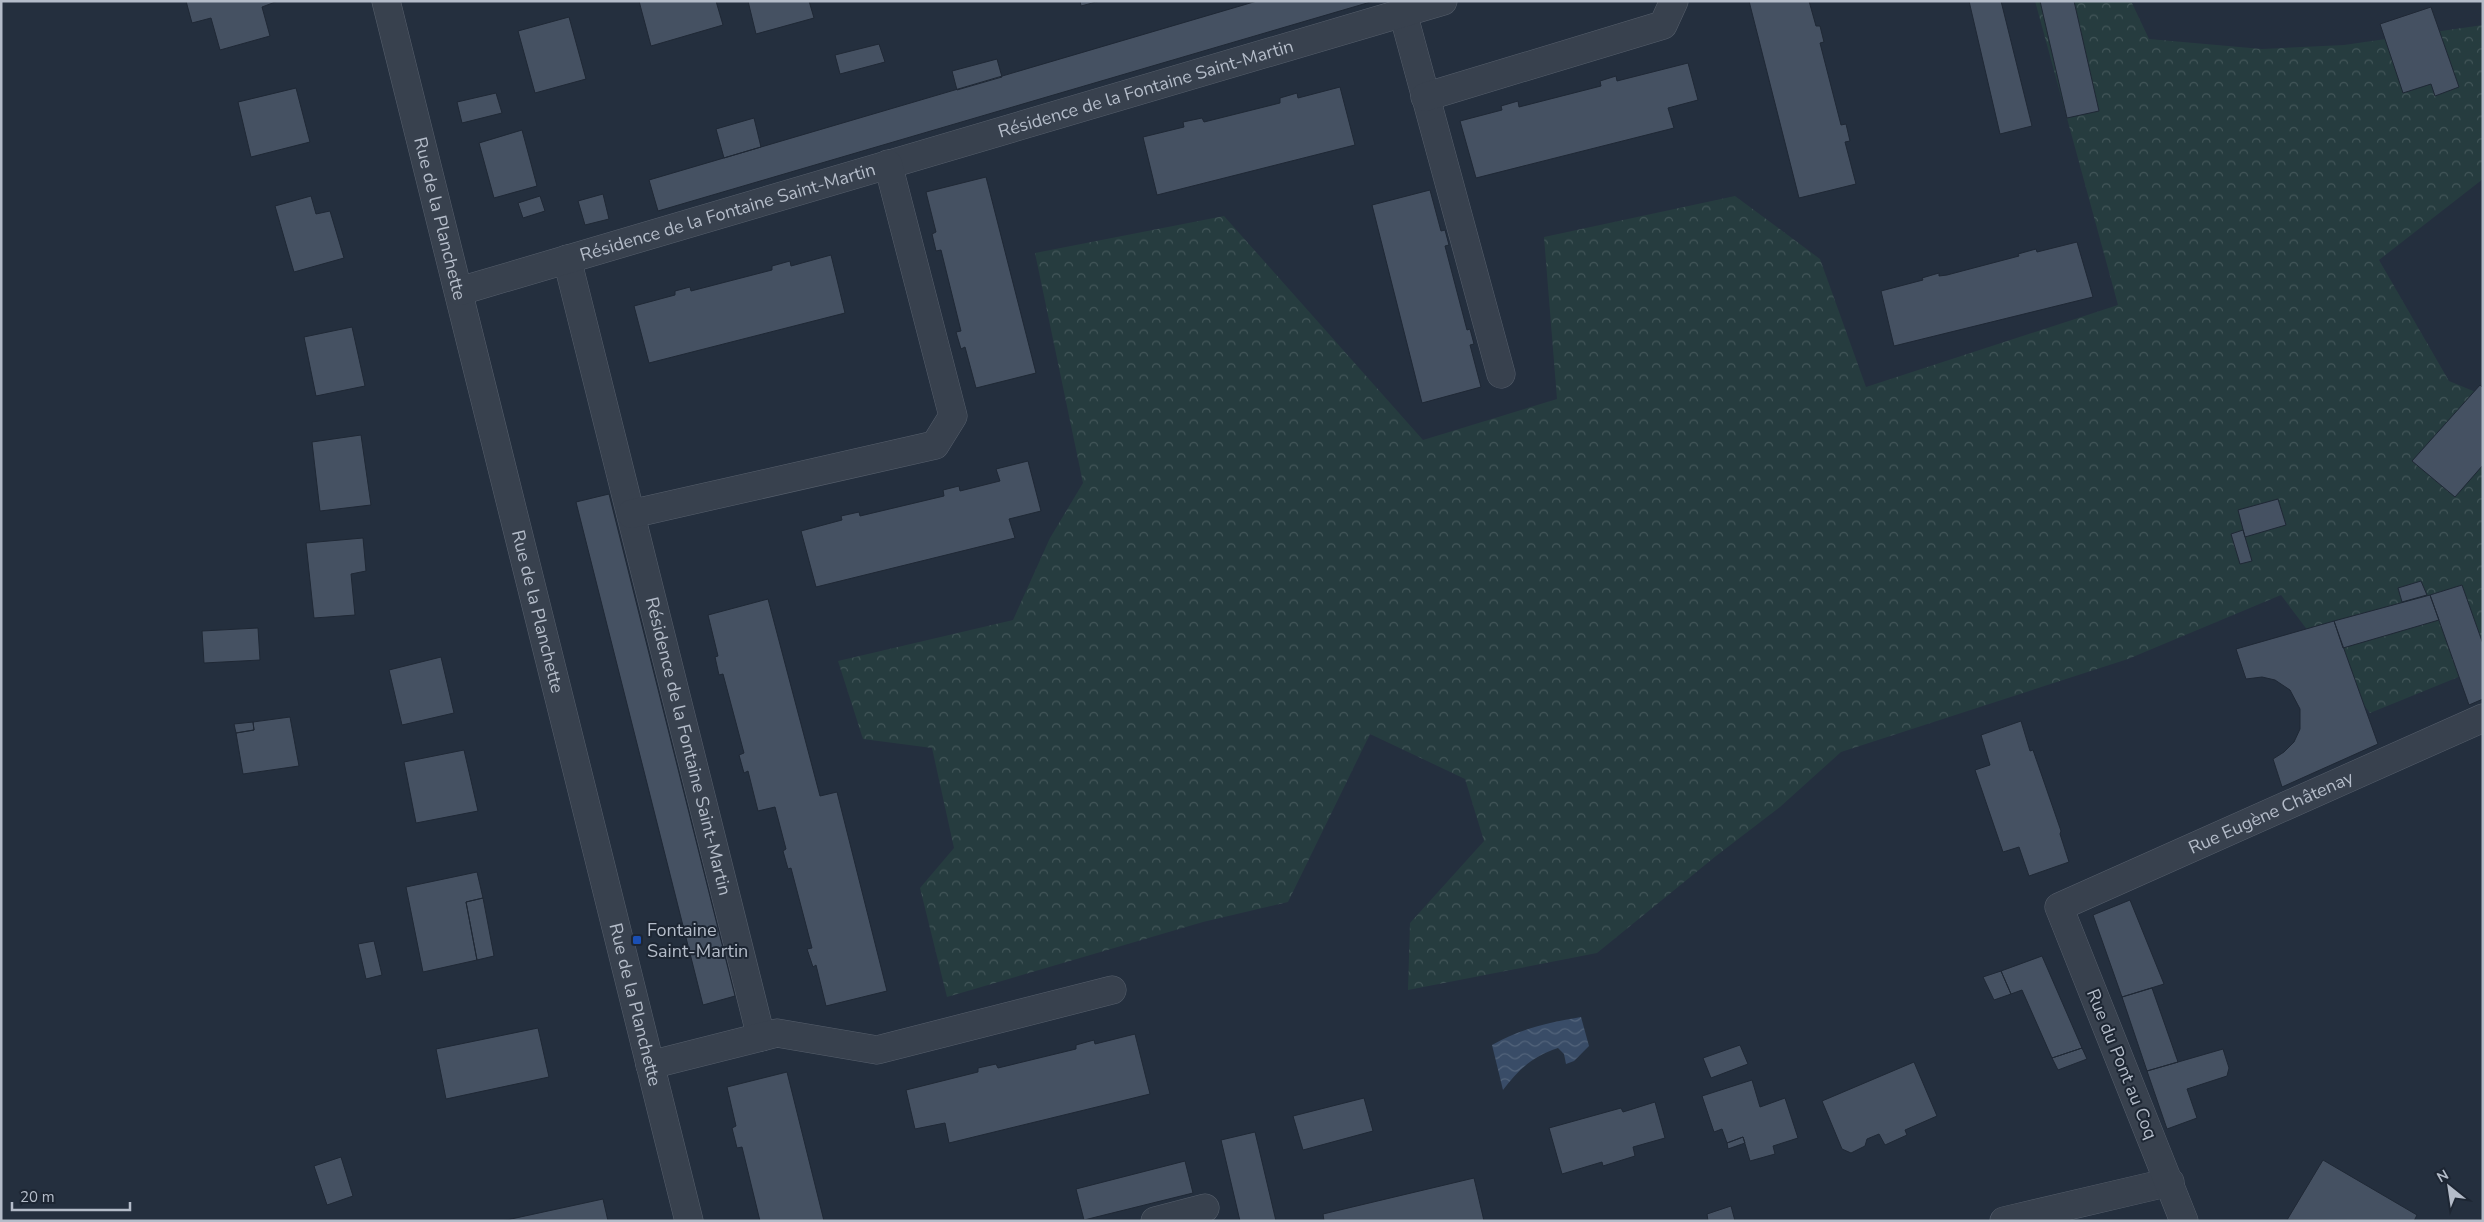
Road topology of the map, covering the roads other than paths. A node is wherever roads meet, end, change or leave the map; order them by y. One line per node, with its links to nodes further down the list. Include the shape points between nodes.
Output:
1 (386, 1): 8 (street, Rue de la Planchette)
2 (1443, 1): 4 (street, Résidence de la Fontaine Saint-Martin)
3 (1674, 1): 5 (street, via 1663,25)
4 (1402, 13): 5 (street); 6 (street, Résidence de la Fontaine Saint-Martin)
5 (1426, 97): 9 (street)
6 (888, 164): 7 (street, Résidence de la Fontaine Saint-Martin); 10 (street, Résidence de la Fontaine Saint-Martin, via 953,416 935,445)
7 (567, 259): 8 (street, Résidence de la Fontaine Saint-Martin); 10 (street, Résidence de la Fontaine Saint-Martin)
8 (460, 290): 15 (street, Rue de la Planchette)
9 (1501, 374)
10 (631, 514): 14 (street, Résidence de la Fontaine Saint-Martin)
11 (2483, 718): 12 (street, Rue Eugène Châtenay)
12 (2058, 907): 16 (street, Rue du Pont au Coq)
13 (1112, 990): 14 (street, via 877,1050 777,1033)
14 (761, 1037): 15 (street)
15 (650, 1065): 18 (street, Rue de la Planchette)
16 (2170, 1182): 20 (street); 21 (street, Rue du Pont au Coq)
17 (1205, 1208): 19 (street)
18 (689, 1221)
19 (1155, 1221)
20 (2004, 1221)
21 (2184, 1221)

